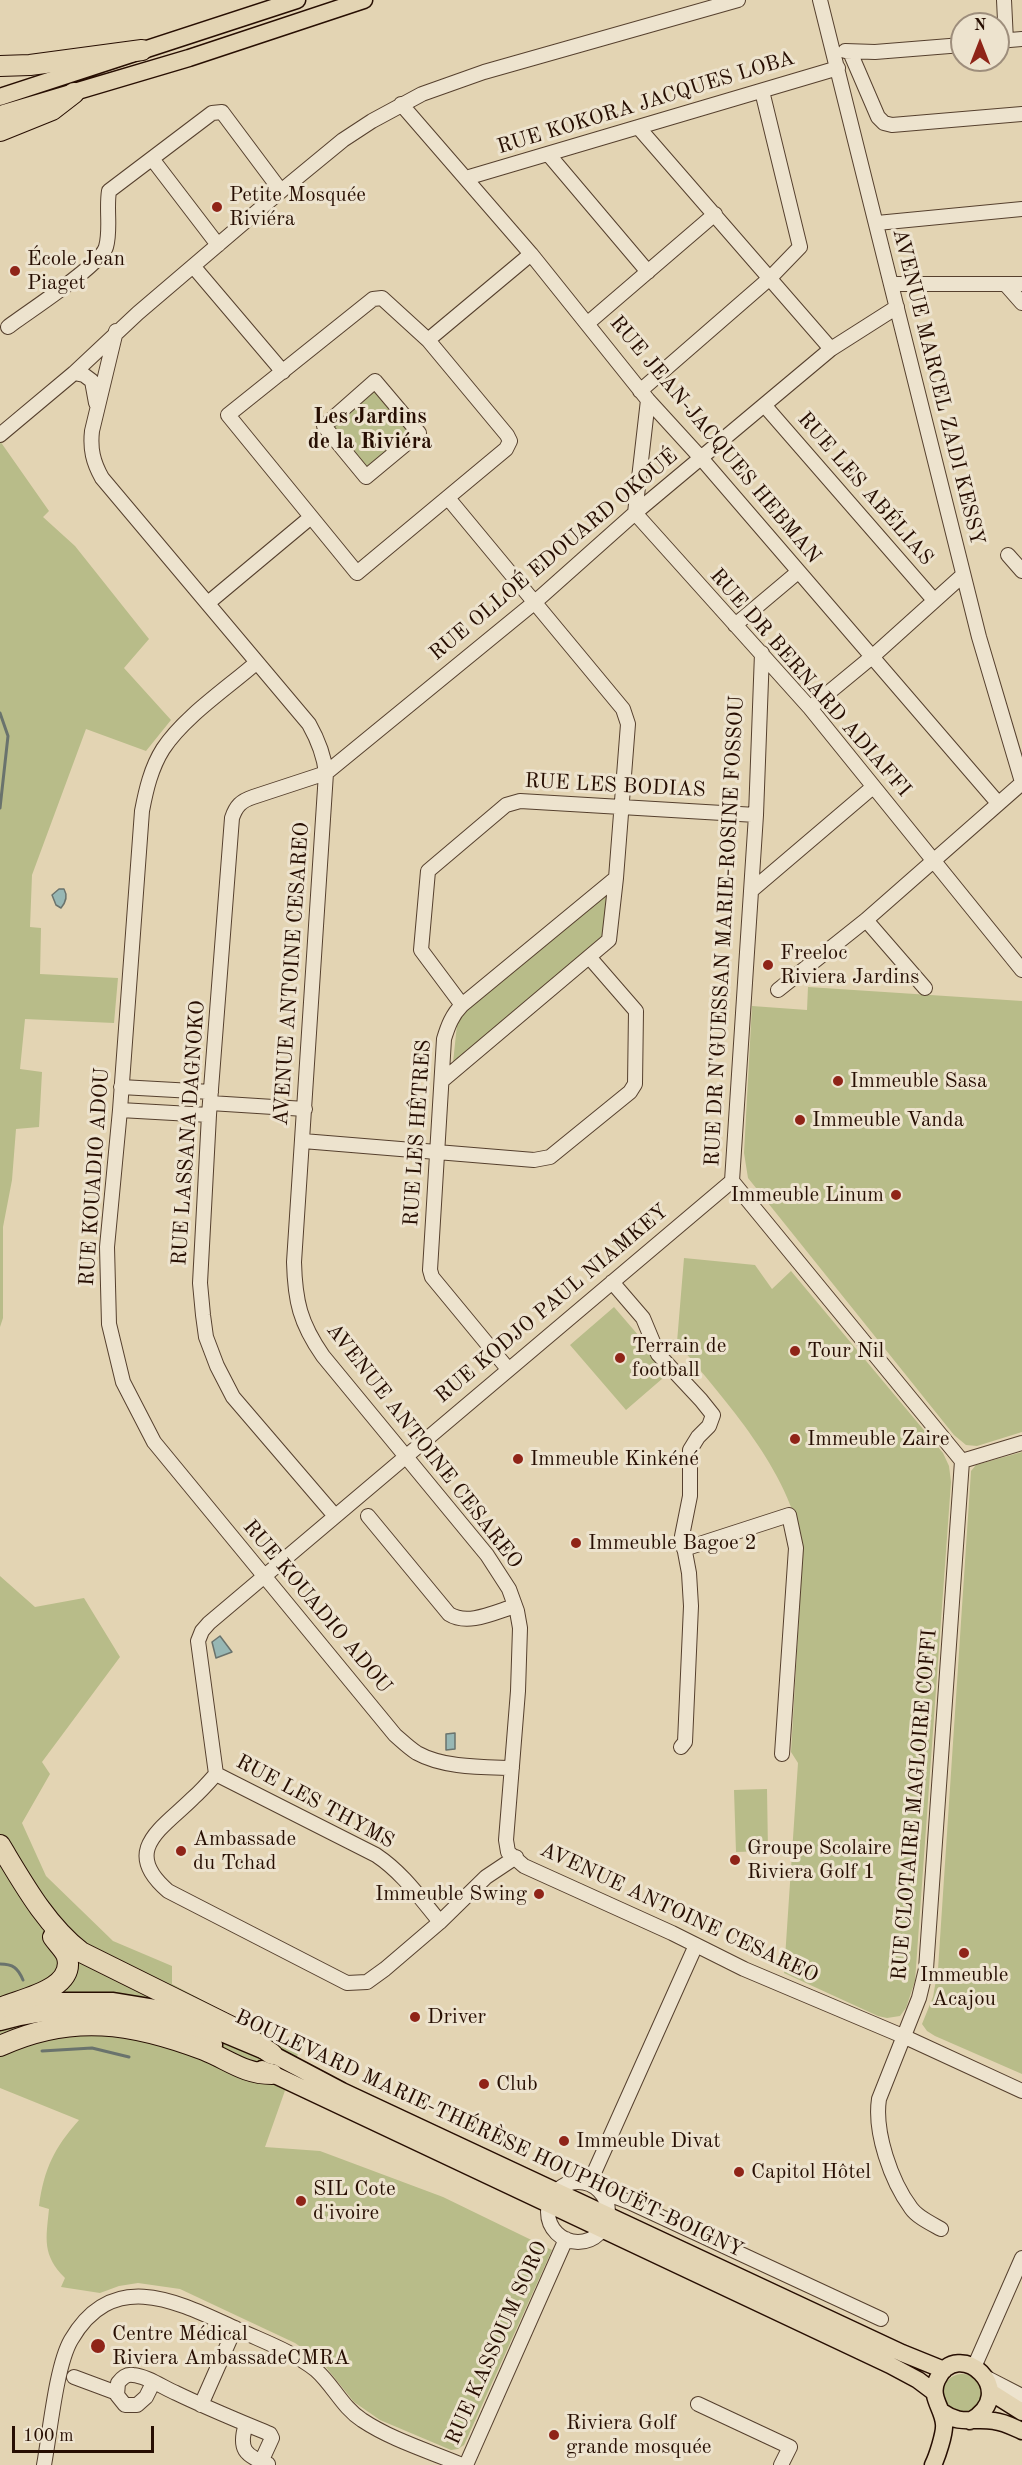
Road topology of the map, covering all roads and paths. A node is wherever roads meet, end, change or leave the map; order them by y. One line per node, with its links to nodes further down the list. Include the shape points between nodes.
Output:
1 (297, 0): 6 (main road)
2 (364, 0): 12 (main road)
3 (738, 0): 14 (street, via 484,72)
4 (820, 0): 7 (street, AVENUE MARCEL ZADI KESSY)
5 (950, 46): 8 (street)
6 (142, 50): 9 (highway); 13 (main road)
7 (833, 51): 8 (street); 10 (street, AVENUE MARCEL ZADI KESSY)
8 (850, 52): 16 (street, via 884,123)
9 (0, 66)
10 (838, 68): 11 (street, RUE KOKORA JACQUES LOBA); 25 (street, AVENUE MARCEL ZADI KESSY)
11 (762, 91): 17 (street, RUE KOKORA JACQUES LOBA); 30 (street, via 800,247)
12 (74, 93): 15 (main road); 18 (highway, via 52,110)
13 (0, 97)
14 (401, 104): 21 (street, RUE JEAN-JACQUES HEBMAN); 22 (street, via 343,140)
15 (0, 114)
16 (1022, 114)
17 (638, 127): 19 (street, RUE KOKORA JACQUES LOBA); 24 (street)
18 (0, 131)
19 (549, 155): 21 (street, RUE KOKORA JACQUES LOBA); 29 (street)
20 (153, 160): 22 (street, via 212,113 222,111); 26 (street); 37 (street, via 109,191 102,255)
21 (466, 178): 27 (street, RUE JEAN-JACQUES HEBMAN)
22 (281, 191): 26 (street)
23 (1022, 209): 25 (street)
24 (715, 214): 29 (street); 30 (street)
25 (877, 224): 31 (street, AVENUE MARCEL ZADI KESSY)
26 (218, 245): 28 (street)
27 (531, 254): 36 (street, RUE JEAN-JACQUES HEBMAN); 39 (street)
28 (193, 266): 38 (street); 41 (street)
29 (648, 272): 36 (street)
30 (770, 278): 40 (street); 43 (street)
31 (892, 284): 33 (street); 35 (street, AVENUE MARCEL ZADI KESSY)
32 (1022, 284): 33 (street)
33 (1006, 286): 34 (street)
34 (1022, 303)
35 (897, 307): 40 (street, RUE OLLOÉ EDOUARD OKOUÉ); 55 (street, AVENUE MARCEL ZADI KESSY)
36 (588, 323): 43 (street, RUE JEAN-JACQUES HEBMAN)
37 (8, 327)
38 (116, 332): 42 (street); 45 (street, AVENUE ANTOINE CESAREO)
39 (428, 340): 41 (street, via 387,300 373,299); 49 (street, via 510,441 506,449)
40 (831, 349): 44 (street, RUE OLLOÉ EDOUARD OKOUÉ)
41 (283, 372): 51 (street, via 228,415)
42 (74, 373): 45 (street, via 92,381); 46 (street)
43 (644, 396): 48 (street, RUE JEAN-JACQUES HEBMAN); 50 (street)
44 (765, 406): 48 (street, RUE OLLOÉ EDOUARD OKOUÉ); 56 (street, RUE LES ABÉLIAS)
45 (97, 412): 58 (street, AVENUE ANTOINE CESAREO, via 91,439 94,465)
46 (0, 435)
47 (403, 446): 47 (street, via 366,477 324,426 375,381 418,433)
48 (701, 458): 50 (street, RUE OLLOÉ EDOUARD OKOUÉ); 54 (street, RUE JEAN-JACQUES HEBMAN)
49 (448, 498): 51 (street, via 357,573); 57 (street)
50 (635, 513): 57 (street, RUE OLLOÉ EDOUARD OKOUÉ); 59 (street, RUE DR BERNARD ADIAFFI)
51 (311, 517): 58 (street)
52 (1008, 555): 53 (street)
53 (1022, 571)
54 (798, 572): 59 (street); 61 (street, RUE JEAN-JACQUES HEBMAN)
55 (963, 575): 56 (street); 65 (street, AVENUE MARCEL ZADI KESSY)
56 (933, 599): 61 (street)
57 (535, 602): 64 (street, RUE OLLOÉ EDOUARD OKOUÉ); 68 (street, via 623,709 628,724)
58 (208, 603): 62 (street, AVENUE ANTOINE CESAREO)
59 (735, 625): 60 (street, RUE DR BERNARD ADIAFFI)
60 (762, 653): 63 (street, RUE DR BERNARD ADIAFFI); 69 (street, RUE DR N'GUESSAN MARIE-ROSINE FOSSOU)
61 (873, 656): 63 (street); 67 (street, RUE JEAN-JACQUES HEBMAN)
62 (256, 663): 64 (street, AVENUE ANTOINE CESAREO, via 309,724 318,740); 80 (street, RUE KOUADIO ADOU, via 177,731 162,750 146,787)
63 (810, 708): 66 (street, RUE DR BERNARD ADIAFFI)
64 (326, 773): 82 (street, RUE LASSANA DAGNOKO, via 253,796 236,808 232,818); 83 (street, AVENUE ANTOINE CESAREO)
65 (1022, 782): 67 (street)
66 (873, 787): 70 (street, RUE DR BERNARD ADIAFFI); 72 (street)
67 (998, 802): 70 (street)
68 (622, 806): 69 (street, RUE LES BODIAS); 71 (street); 78 (street, RUE LES BODIAS, via 512,802 432,866 425,889 421,950)
69 (756, 815): 72 (street, RUE DR N'GUESSAN MARIE-ROSINE FOSSOU)
70 (934, 862): 73 (street); 75 (street, RUE DR BERNARD ADIAFFI)
71 (616, 878): 74 (street, via 611,935); 78 (street, RUE LES HÊTRES)
72 (752, 890): 88 (street, RUE DR N'GUESSAN MARIE-ROSINE FOSSOU)
73 (866, 920): 76 (street); 77 (street)
74 (591, 958): 79 (street); 87 (street, via 636,1011 635,1084 630,1092 550,1157 534,1160)
75 (1022, 970)
76 (925, 988)
77 (778, 990)
78 (462, 1005): 79 (street, RUE LES HÊTRES, via 455,1011 444,1039)
79 (443, 1080): 87 (street, RUE LES HÊTRES)
80 (121, 1087): 81 (street); 84 (street, RUE KOUADIO ADOU)
81 (196, 1091): 82 (street); 85 (street)
82 (210, 1104): 83 (street); 85 (street); 94 (street, RUE LASSANA DAGNOKO, via 200,1284 206,1337 233,1397)
83 (305, 1109): 86 (street, AVENUE ANTOINE CESAREO)
84 (120, 1110): 85 (street); 97 (street, RUE KOUADIO ADOU, via 107,1247 109,1324 123,1382 154,1442)
85 (194, 1115)
86 (303, 1141): 87 (street); 92 (street, AVENUE ANTOINE CESAREO, via 294,1262 298,1309 323,1356)
87 (437, 1151): 90 (street, RUE LES HÊTRES, via 432,1277)
88 (732, 1181): 89 (street, RUE KODJO PAUL NIAMKEY); 93 (street, RUE DR N'GUESSAN MARIE-ROSINE FOSSOU)
89 (612, 1282): 90 (street, RUE KODJO PAUL NIAMKEY); 96 (street, via 643,1318 658,1354 712,1415 712,1422 690,1450)
90 (508, 1369): 92 (street, RUE KODJO PAUL NIAMKEY)
91 (1022, 1443): 93 (street)
92 (405, 1455): 94 (street, RUE KODJO PAUL NIAMKEY); 98 (street, AVENUE ANTOINE CESAREO, via 492,1563)
93 (962, 1461): 110 (street, RUE CLOTAIRE MAGLOIRE COFFI, via 926,1969)
94 (335, 1516): 97 (street, RUE KODJO PAUL NIAMKEY)
95 (368, 1516): 98 (street, via 457,1619)
96 (684, 1549): 99 (street, via 691,1590 691,1637 685,1742); 100 (street, via 789,1515 796,1548)
97 (263, 1577): 101 (street, RUE KOUADIO ADOU, via 394,1735 416,1753 475,1767); 102 (street, RUE KODJO PAUL NIAMKEY, via 209,1623 198,1641)
98 (515, 1606): 101 (street, AVENUE ANTOINE CESAREO, via 520,1649)
99 (681, 1747)
100 (782, 1754)
101 (512, 1768): 104 (street, AVENUE ANTOINE CESAREO, via 506,1840 507,1852)
102 (216, 1774): 106 (street, RUE LES THYMS, via 393,1866); 106 (street, via 149,1844 148,1870 168,1891 347,1983 367,1982)
103 (0, 1845): 112 (highway, via 65,1940 81,1952 236,2029)
104 (516, 1857): 106 (street, via 486,1877); 107 (street, AVENUE ANTOINE CESAREO, via 524,1866)
105 (0, 1861): 108 (highway, via 67,1956 68,1965 50,1990)
106 (440, 1922)
107 (696, 1945): 110 (street, AVENUE ANTOINE CESAREO); 114 (street)
108 (0, 2009): 112 (main road, BOULEVARD MARIE-THÉRÈSE HOUPHOUËT-BOIGNY, via 57,2001 139,2004 167,2010)
109 (0, 2022): 112 (main road, BOULEVARD MARIE-THÉRÈSE HOUPHOUËT-BOIGNY, via 81,2012 139,2019)
110 (905, 2037): 113 (street, AVENUE ANTOINE CESAREO); 117 (street, RUE CLOTAIRE MAGLOIRE COFFI, via 879,2099 877,2114 882,2141 890,2168 912,2210)
111 (0, 2046): 112 (highway, via 50,2028 114,2025 161,2034 255,2074)
112 (272, 2064): 115 (main road, BOULEVARD MARIE-THÉRÈSE HOUPHOUËT-BOIGNY)
113 (1022, 2091)
114 (594, 2188): 115 (street, via 571,2182); 116 (street, via 606,2202); 120 (street)
115 (552, 2197): 116 (main road, BOULEVARD MARIE-THÉRÈSE HOUPHOUËT-BOIGNY); 118 (street, via 548,2218 554,2230)
116 (605, 2222): 118 (street, via 585,2240); 123 (main road, BOULEVARD MARIE-THÉRÈSE HOUPHOUËT-BOIGNY); 127 (main road, BOULEVARD MARIE-THÉRÈSE HOUPHOUËT-BOIGNY, via 918,2380)
117 (941, 2229)
118 (566, 2239): 140 (street, RUE KASSOUM SORO)
119 (1022, 2258): 122 (street)
120 (881, 2319)
121 (235, 2328): 131 (street); 139 (street, via 177,2302 156,2297 123,2299 91,2315 69,2343 62,2364); 140 (street, via 316,2371 360,2419 378,2430)
122 (975, 2366): 123 (main road, via 964,2363); 126 (main road, via 983,2371)
123 (944, 2370): 127 (main road)
124 (74, 2377): 128 (street)
125 (153, 2383): 128 (street, via 127,2375 118,2383); 128 (street, via 137,2405 120,2401); 131 (street)
126 (991, 2386): 129 (street); 133 (main road); 134 (main road, via 989,2405 981,2415)
127 (934, 2392): 132 (main road)
128 (117, 2393)
129 (1022, 2396)
130 (698, 2404): 141 (street, via 790,2447)
131 (201, 2405): 135 (street)
132 (942, 2412): 134 (main road, via 951,2419); 138 (main road, via 944,2430)
133 (1022, 2412)
134 (965, 2421): 136 (main road, via 992,2420); 138 (main road)
135 (246, 2424): 137 (street, via 244,2450); 137 (street, via 272,2435)
136 (1022, 2431)
137 (265, 2463)
138 (934, 2463)
139 (44, 2465)
140 (464, 2465)
141 (781, 2465)

